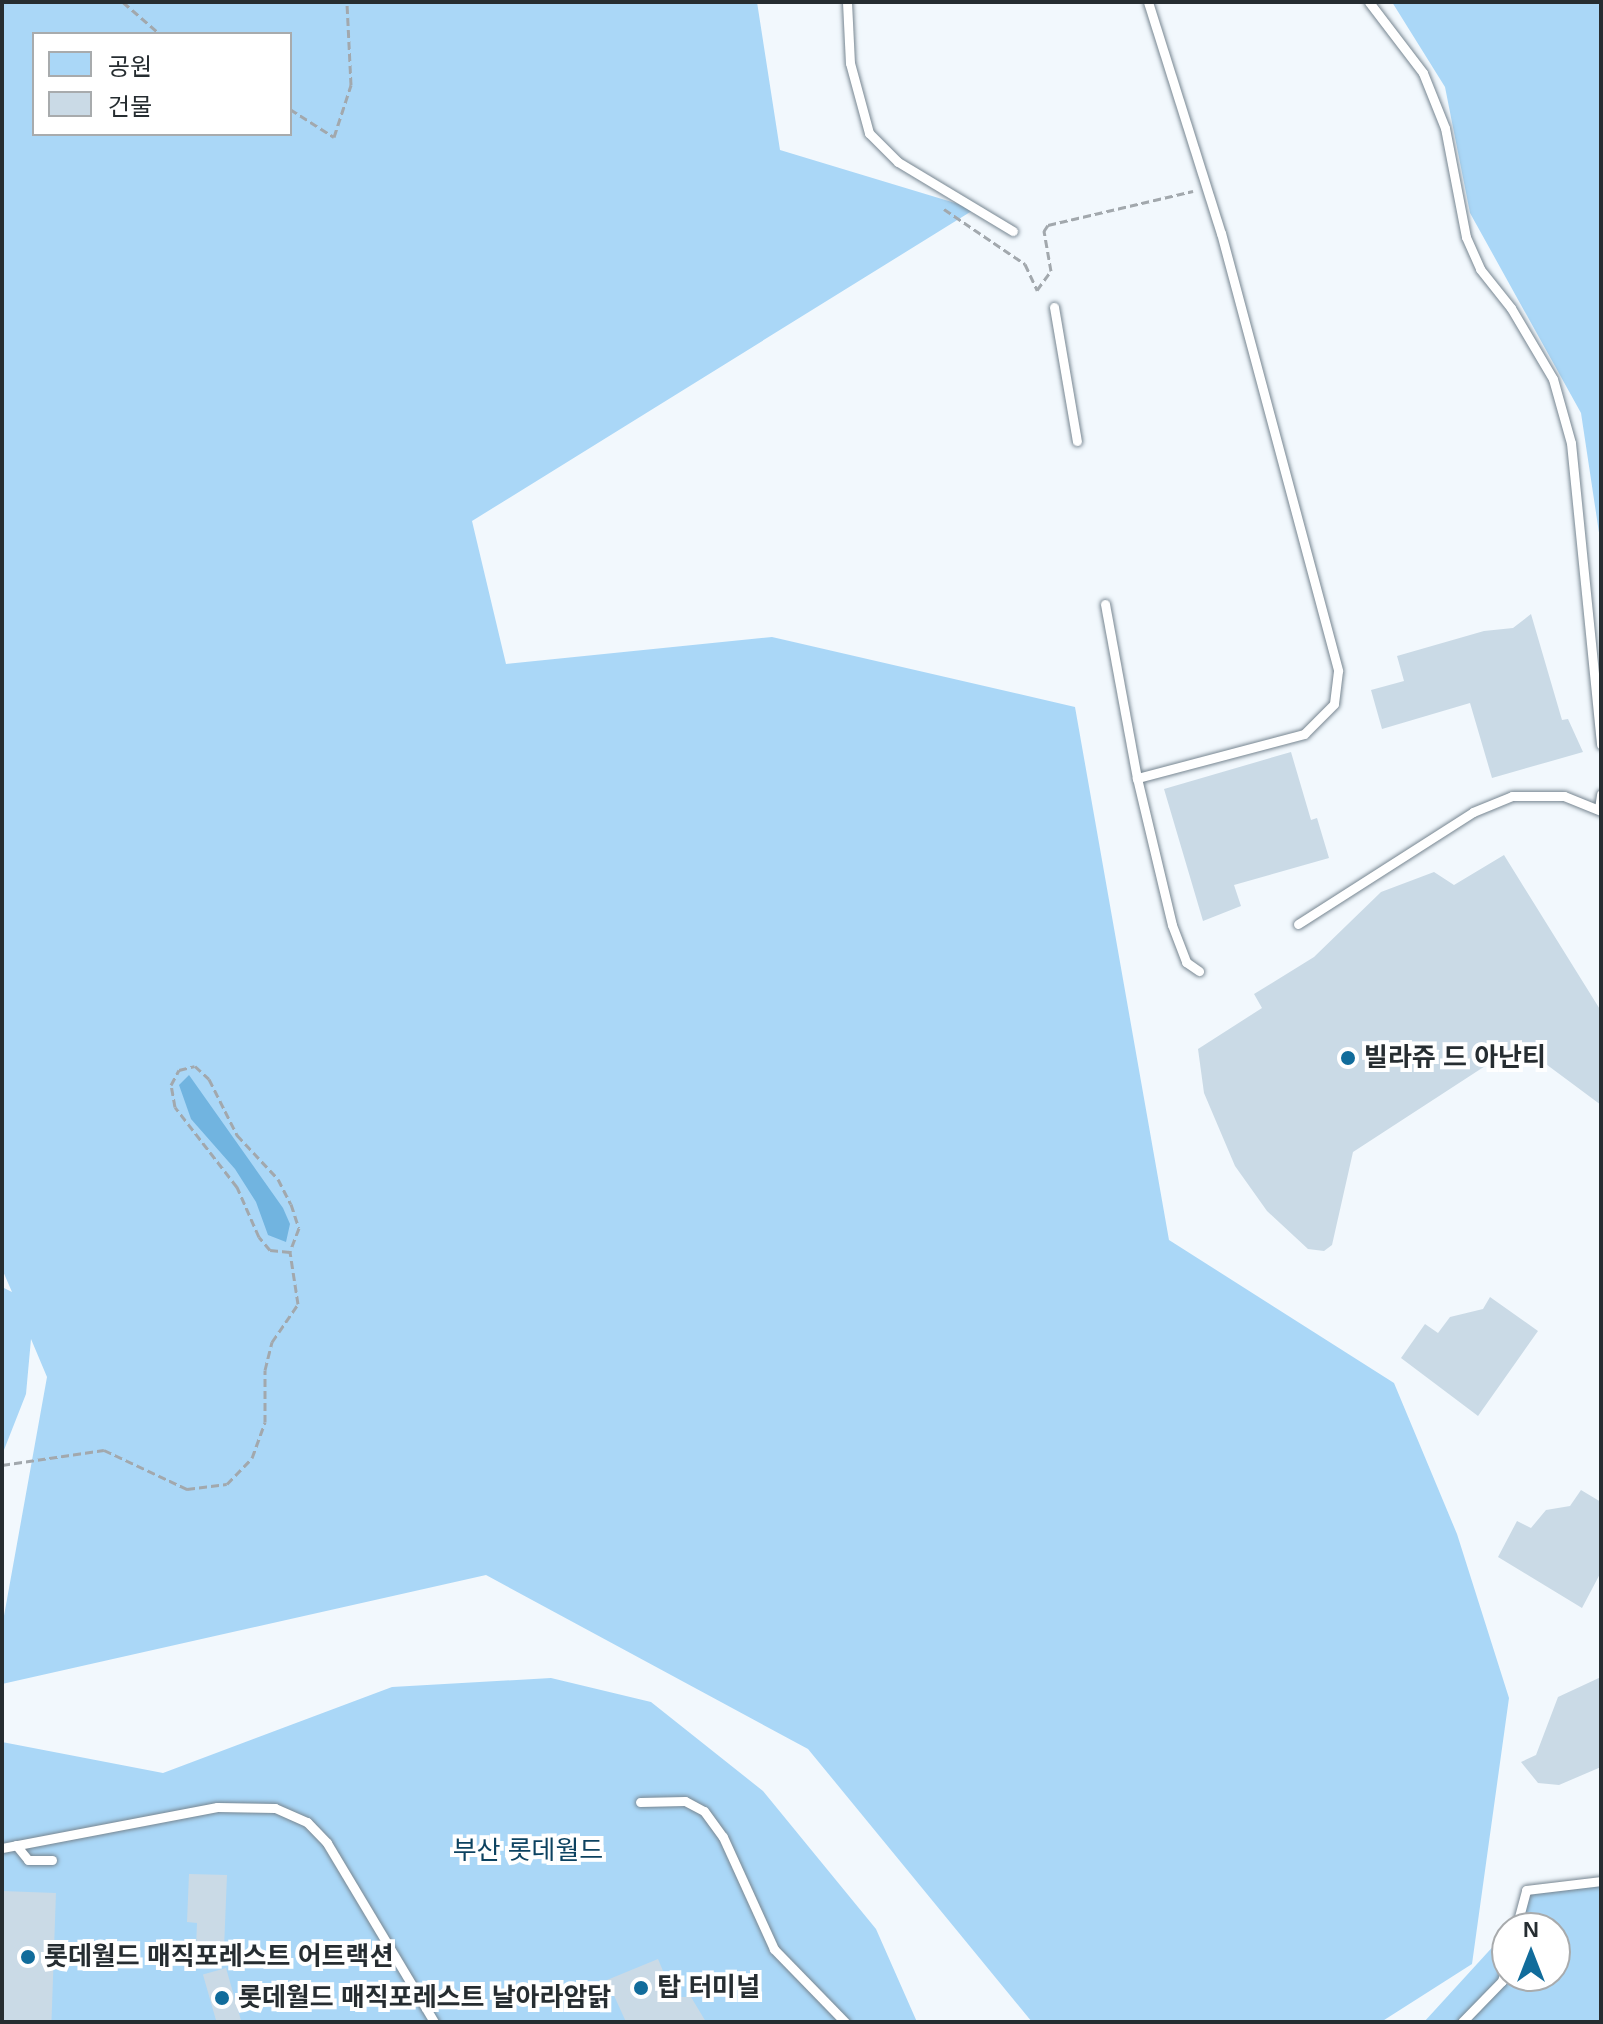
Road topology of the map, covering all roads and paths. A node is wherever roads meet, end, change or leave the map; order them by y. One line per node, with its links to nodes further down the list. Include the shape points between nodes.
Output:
1 (123, 2): 6 (path)
2 (347, 2): 7 (path, via 351,85 345,116 334,137)
3 (847, 2): 10 (lane, via 850,63 869,133 898,162)
4 (1148, 2): 8 (lane)
5 (1369, 2): 14 (lane, via 1423,73 1445,128 1466,237 1480,269 1511,308 1553,379 1571,443)
6 (158, 32)
7 (292, 110)
8 (1205, 188): 9 (path, via 1048,225 1051,271 1037,290 1025,264); 15 (lane, via 1280,444 1338,671 1338,691 1321,720 1304,734)
9 (933, 201)
10 (1013, 231)
11 (1054, 307): 12 (lane)
12 (1077, 441)
13 (1105, 604): 15 (lane)
14 (1601, 745)
15 (1137, 778): 19 (lane, via 1172,925 1186,962)
16 (1601, 794): 17 (lane)
17 (1600, 810): 18 (lane, via 1564,796 1512,796 1473,812)
18 (1298, 924)
19 (1199, 971)
20 (290, 1252): 20 (path, via 270,1250 259,1237 237,1187 185,1126 171,1085 179,1070 195,1066 209,1079 224,1117 278,1179 299,1228); 21 (path, via 298,1304 272,1342 265,1370 265,1422 252,1458 227,1484 187,1489 104,1450)
21 (2, 1465)
22 (640, 1802): 30 (lane, via 685,1801 709,1817 774,1949)
23 (16, 1845): 24 (lane); 25 (lane, via 28,1860); 29 (lane, via 217,1807 275,1808 307,1822 327,1843)
24 (2, 1848)
25 (52, 1860)
26 (1601, 1881): 27 (lane, via 1526,1890)
27 (1520, 1912)
28 (1491, 1992): 31 (lane)
29 (434, 2022)
30 (845, 2022)
31 (1462, 2022)

